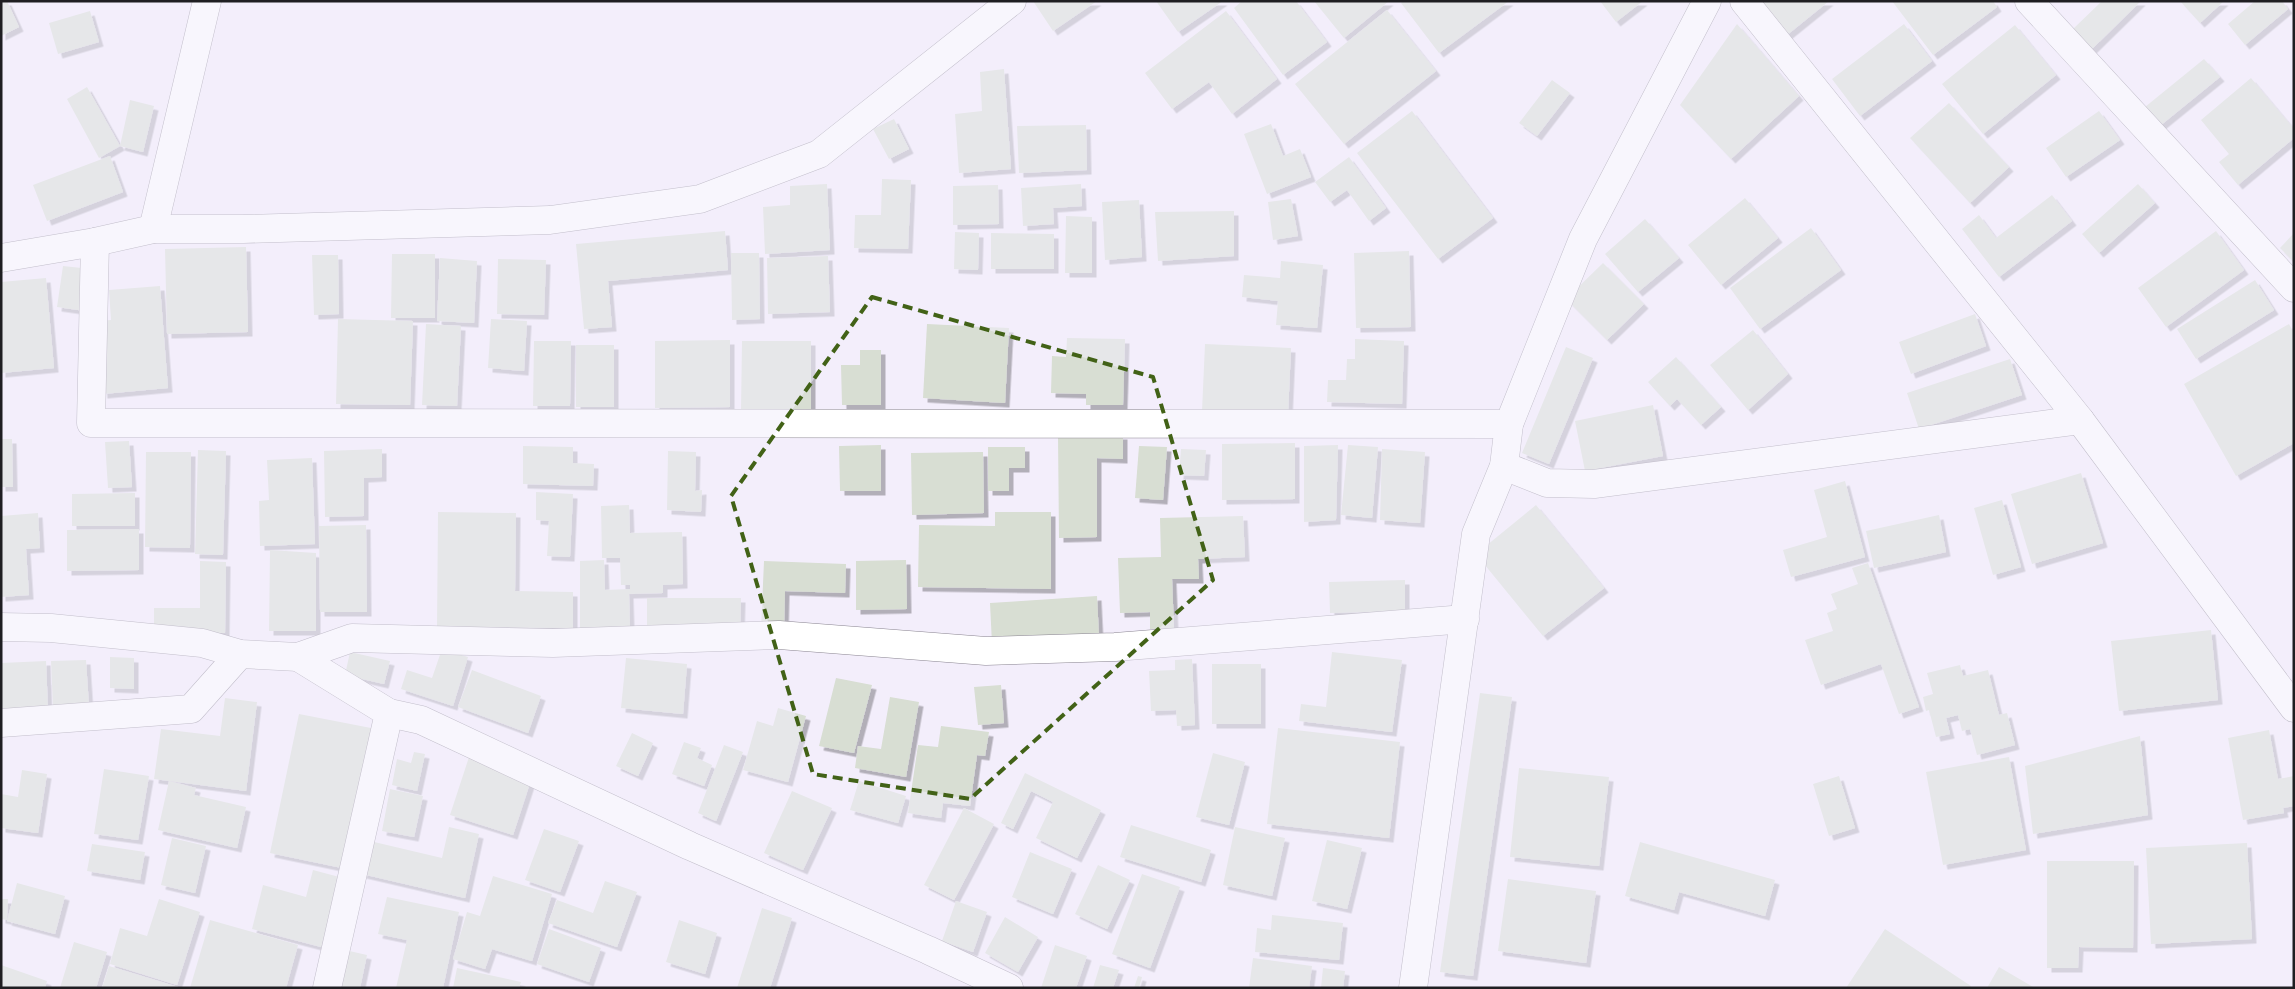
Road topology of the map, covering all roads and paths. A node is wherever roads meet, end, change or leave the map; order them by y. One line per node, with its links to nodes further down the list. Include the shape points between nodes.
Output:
1 (207, 1): 6 (street)
2 (1012, 1): 6 (street, via 819,154 700,199 550,220)
3 (1707, 1): 11 (street, via 1582,239)
4 (1744, 1): 10 (street)
5 (2029, 1): 9 (street)
6 (153, 229): 7 (street)
7 (95, 242): 8 (street); 11 (street, via 91,423)
8 (1, 258)
9 (2294, 288)
10 (2080, 420): 12 (street, via 1594,484 1546,483); 17 (street)
11 (1509, 424): 12 (street)
12 (1504, 466): 13 (street, via 1476,534)
13 (1466, 619): 16 (street, via 1115,647 986,650 779,635 553,643 352,638); 22 (street)
14 (1, 626): 15 (street, via 202,643)
15 (240, 654): 16 (street); 19 (street, via 191,709)
16 (298, 657): 18 (street)
17 (2294, 708)
18 (389, 713): 20 (street); 21 (street, via 421,720 690,846)
19 (1, 724)
20 (327, 988)
21 (1010, 988)
22 (1413, 988)

